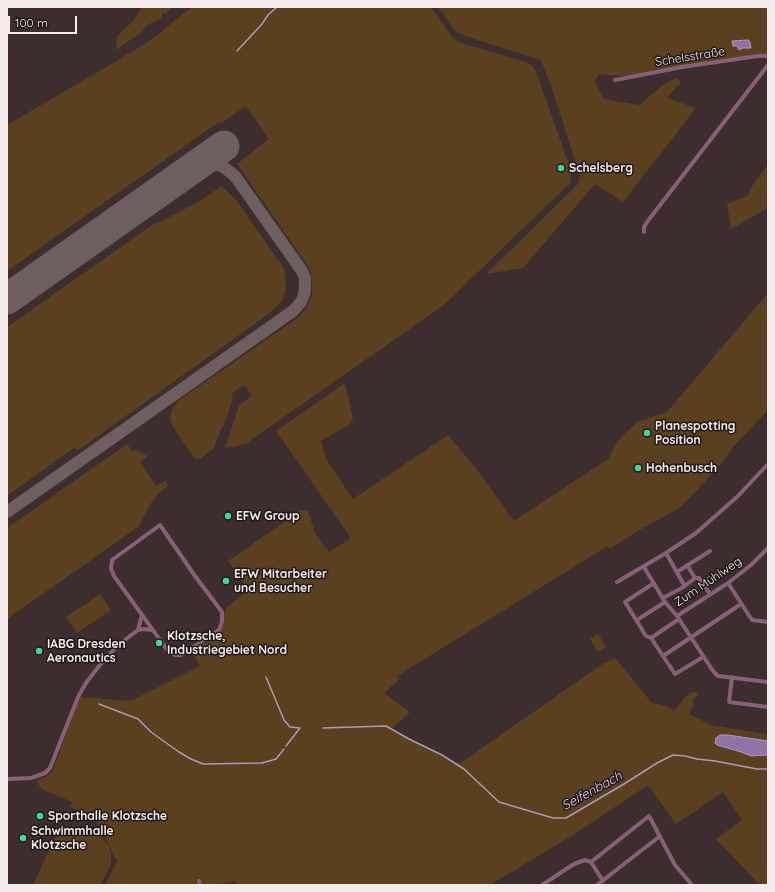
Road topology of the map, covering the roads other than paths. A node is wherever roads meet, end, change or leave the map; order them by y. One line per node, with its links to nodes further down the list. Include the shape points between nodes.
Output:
1 (768, 56): 3 (street, Schelsstraße, via 682,67)
2 (768, 65): 4 (street, via 647,222)
3 (615, 80)
4 (644, 232)
5 (768, 464): 8 (street, via 738,496 696,534)
6 (768, 548): 15 (street, Zum Mühlweg)
7 (710, 551): 9 (street)
8 (666, 553): 10 (street); 11 (street)
9 (687, 565): 11 (street); 12 (street)
10 (644, 567): 13 (street); 14 (street)
11 (677, 572): 16 (street)
12 (695, 578): 16 (street); 17 (street, via 699,578)
13 (617, 582)
14 (654, 583): 18 (street); 22 (street, via 625,602)
15 (728, 583): 17 (street, Zum Mühlweg); 19 (street)
16 (684, 585): 18 (street)
17 (710, 594): 21 (street, Zum Mühlweg)
18 (664, 600): 21 (street); 22 (street)
19 (741, 604): 23 (street, via 752,620); 27 (street)
20 (142, 615): 24 (street); 25 (street); 25 (street, via 114,576 112,560 160,525 222,612 222,622 219,630 181,655 168,651)
21 (678, 618): 26 (street, Zum Mühlweg); 27 (street)
22 (637, 620): 26 (street, via 646,636)
23 (768, 622)
24 (138, 630): 25 (street); 33 (street, via 117,646 86,682 50,768 45,773 31,778)
25 (153, 631)
26 (651, 638): 28 (street)
27 (691, 638): 28 (street); 29 (street)
28 (663, 656): 29 (street, via 675,674)
29 (703, 657): 30 (street, via 718,676)
30 (732, 677): 31 (street); 32 (street, via 729,702)
31 (768, 682)
32 (768, 707)
33 (7, 779)
34 (660, 836): 35 (street, via 649,816); 36 (street); 39 (street, via 675,865)
35 (591, 862): 36 (street); 37 (street, via 585,860 574,864)
36 (603, 880): 38 (street)
37 (542, 885)
38 (597, 885)
39 (692, 885)

